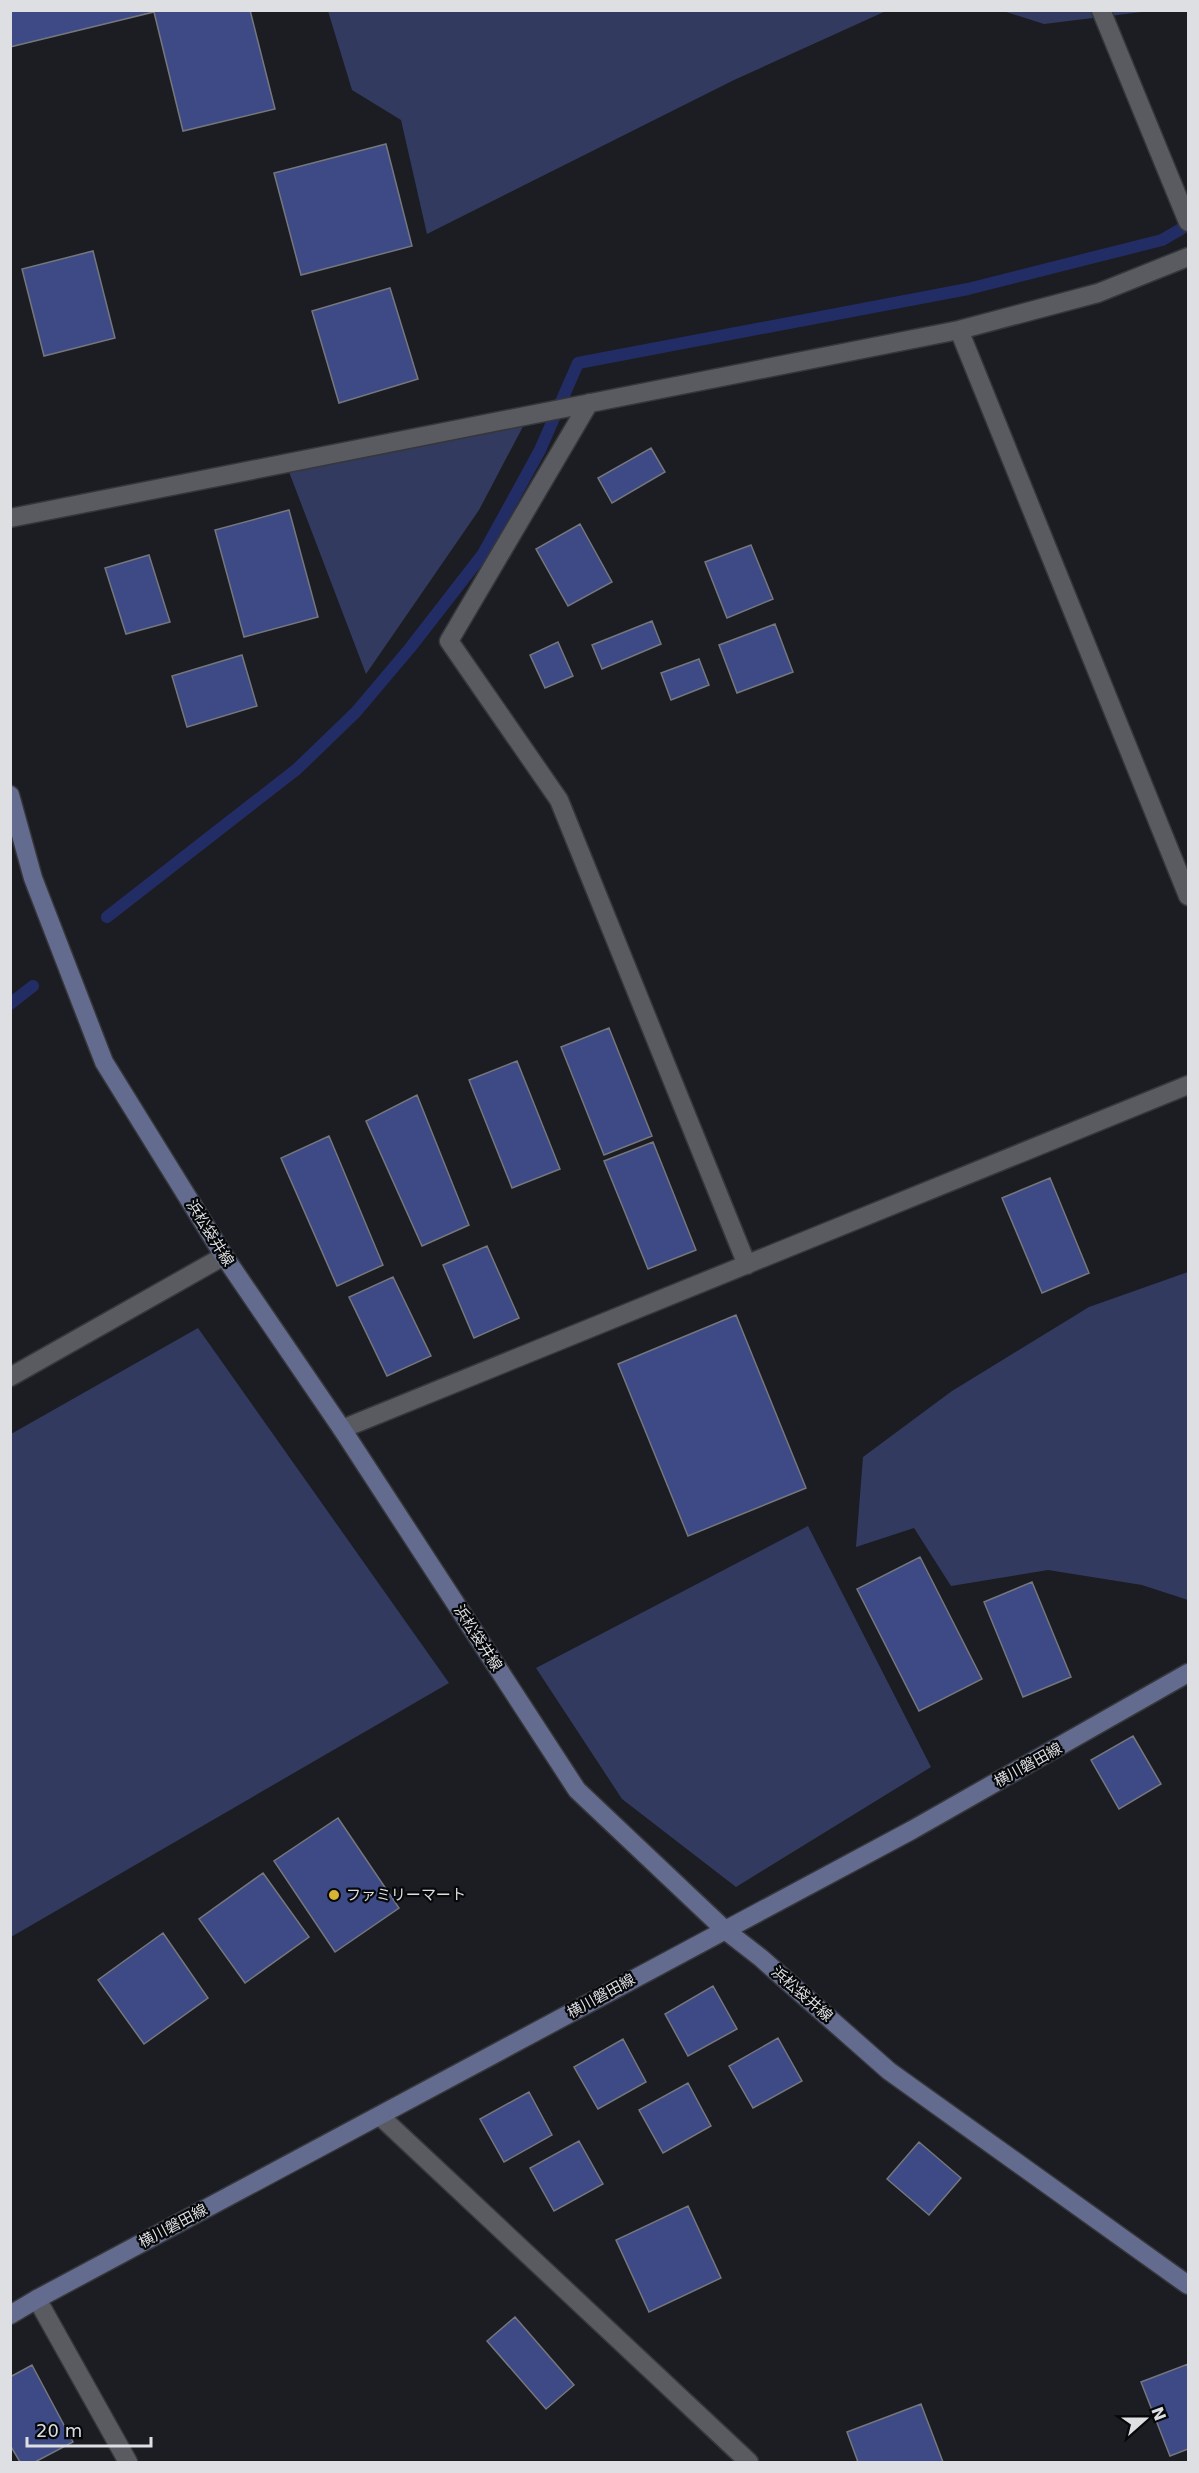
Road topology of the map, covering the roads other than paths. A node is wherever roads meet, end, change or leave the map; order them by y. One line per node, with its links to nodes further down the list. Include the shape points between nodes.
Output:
1 (1101, 10): 2 (street)
2 (1188, 222)
3 (1188, 257): 4 (street, via 1098,292)
4 (959, 330): 5 (street); 8 (street)
5 (589, 403): 6 (street); 11 (street, via 449,641 559,800)
6 (10, 518)
7 (10, 795): 10 (main road, 浜松袋井線, via 33,878 104,1062)
8 (1188, 896)
9 (1188, 1085): 11 (street)
10 (224, 1256): 12 (street); 13 (main road, 浜松袋井線)
11 (747, 1265): 13 (street)
12 (10, 1377)
13 (342, 1430): 15 (main road, 浜松袋井線, via 577,1790)
14 (1188, 1673): 15 (main road, 横川磐田線, via 912,1830)
15 (725, 1930): 16 (main road, 横川磐田線); 17 (main road, 浜松袋井線, via 889,2071)
16 (380, 2116): 18 (main road, 横川磐田線); 21 (street)
17 (1188, 2285)
18 (37, 2299): 19 (main road, 横川磐田線); 20 (street)
19 (10, 2315)
20 (128, 2463)
21 (749, 2463)

